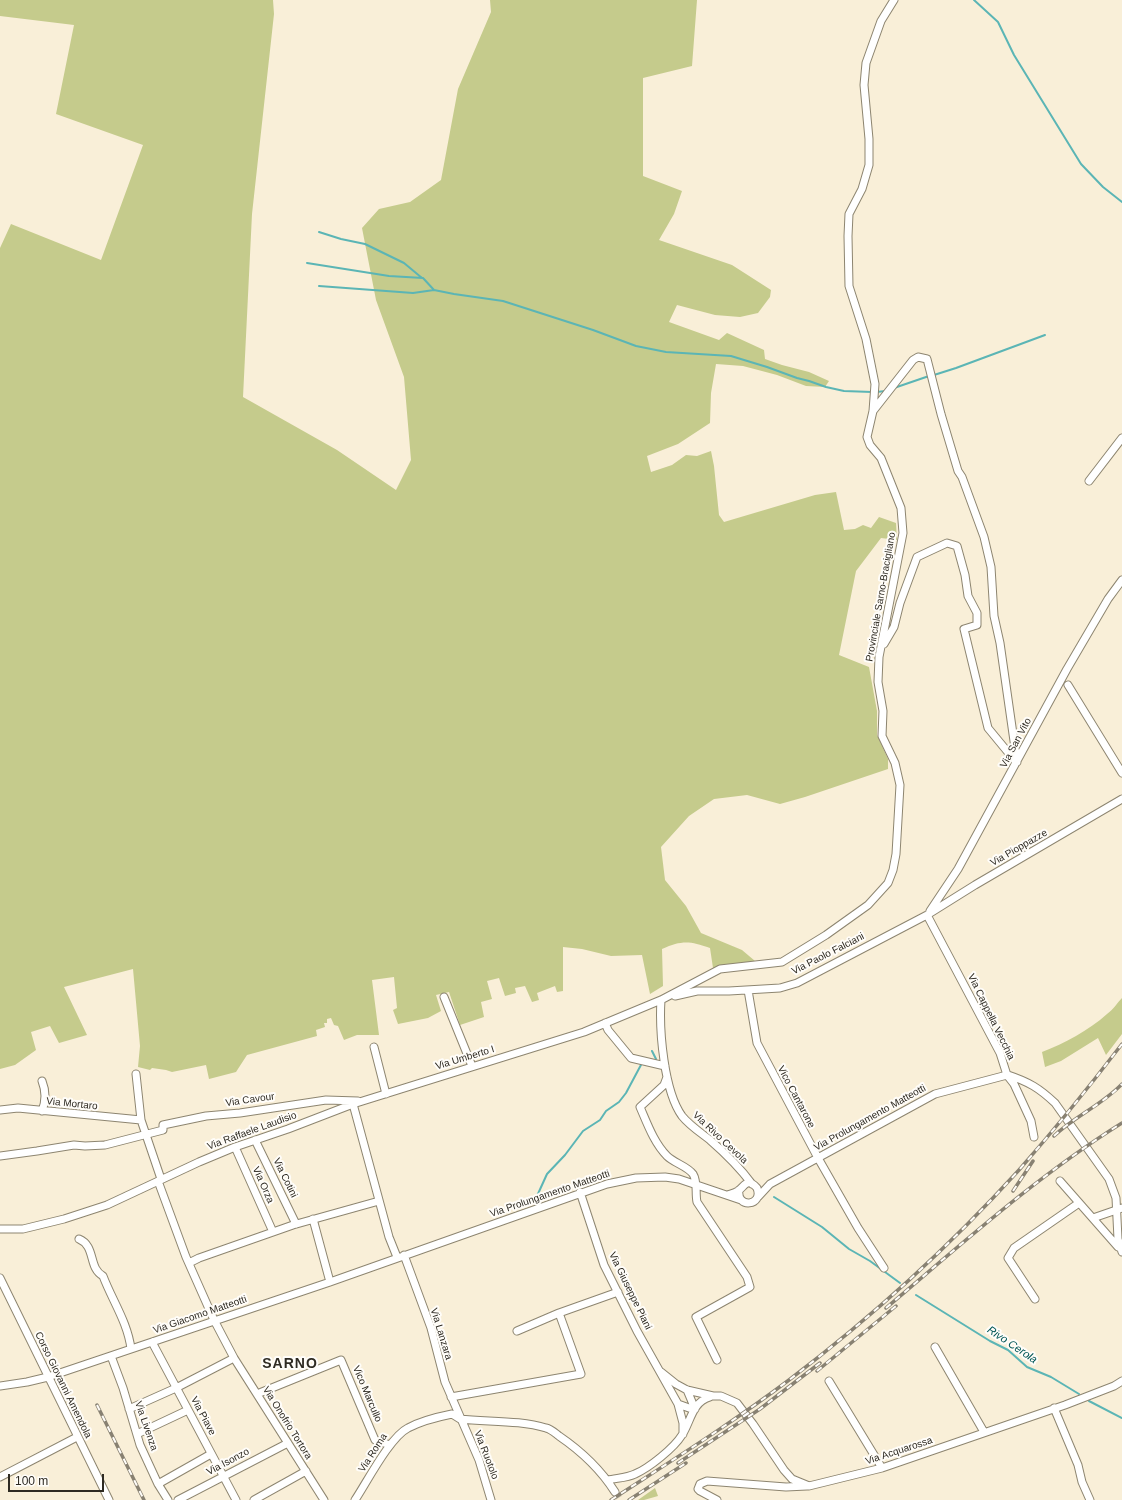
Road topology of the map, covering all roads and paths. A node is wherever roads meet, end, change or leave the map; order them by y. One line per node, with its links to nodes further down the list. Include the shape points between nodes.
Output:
1 (894, 0): 2 (street, Provinciale Sarno-Bracigliano, via 881,22 866,63 864,85 869,165 862,189 849,214 849,286 866,339 874,392)
2 (873, 411): 6 (street, Provinciale Sarno-Bracigliano, via 867,437 881,458 901,508 903,534); 8 (street, via 913,360 918,357 927,359 958,471 984,537 991,567 994,616)
3 (1122, 438): 4 (street)
4 (1089, 481)
5 (1122, 580): 8 (street, Via San Vito, via 1066,669)
6 (880, 649): 8 (street, via 894,627 917,557 947,543 958,546 968,596 978,612 977,625 964,629 988,728); 14 (street, Provinciale Sarno-Bracigliano, via 878,682 883,711 882,736 895,763 900,785 896,854 888,883 868,905 782,962 720,969)
7 (1068, 685): 9 (street)
8 (1017, 762): 11 (street, Via San Vito, via 958,869)
9 (1122, 773)
10 (1122, 799): 11 (street, Via Pioppazze)
11 (927, 915): 12 (street, Via Paolo Falciani, via 797,982 780,988); 20 (street, Via Cappella Vecchia, via 1000,1053)
12 (748, 990): 14 (street, Via Paolo Falciani, via 697,990); 34 (street, Vico Cantarone, via 757,1043)
13 (444, 997): 17 (street)
14 (662, 1000): 15 (street, Via Umberto I); 18 (street, Via Rivo Cevola, via 660,1016)
15 (605, 1023): 17 (street, Via Umberto I, via 584,1032); 18 (street, via 631,1058)
16 (374, 1046): 23 (street)
17 (472, 1066): 23 (street, Via Umberto I)
18 (665, 1066): 21 (street, Via Rivo Cevola)
19 (136, 1074): 28 (street, Via Onofrio Tortora)
20 (1008, 1075): 30 (street, via 1031,1121); 34 (street, Via Prolungamento Matteotti, via 935,1094); 48 (street, Via Cappella Vecchia, via 1032,1084 1055,1103 1109,1179)
21 (667, 1077): 35 (street, Via Rivo Cevola, via 675,1104 683,1117); 39 (street, via 664,1085 640,1107 651,1132 667,1156 692,1174)
22 (42, 1081): 27 (street, via 45,1102)
23 (386, 1094): 24 (street, Via Umberto I)
24 (363, 1101): 25 (street, Via Umberto I); 29 (street, Via Cavour, via 326,1100 206,1116 163,1125 163,1130)
25 (353, 1104): 31 (street, Via Raffaele Laudisio); 46 (street, Via Lanzara)
26 (0, 1110): 27 (street, Via Mortaro, via 18,1108)
27 (42, 1111): 28 (street, Via Mortaro)
28 (141, 1120): 29 (street, Via Onofrio Tortora)
29 (145, 1134): 33 (street, via 105,1145 74,1145); 36 (street, Via Onofrio Tortora)
30 (1034, 1137)
31 (255, 1140): 32 (street, Via Raffaele Laudisio); 51 (street, Via Cotini)
32 (235, 1147): 36 (street, Via Raffaele Laudisio); 53 (street, Via Orza)
33 (0, 1156)
34 (818, 1158): 38 (street, Via Prolungamento Matteotti); 58 (street, Vico Cantarone)
35 (744, 1173): 40 (street, Via Rivo Cevola); 41 (street, Via Rivo Cevola)
36 (160, 1180): 52 (street, Via Raffaele Laudisio, via 107,1204 64,1219 23,1229); 57 (street, Via Onofrio Tortora)
37 (1060, 1181): 47 (street)
38 (770, 1184): 40 (street, Via Prolungamento Matteotti); 44 (street, Via Prolungamento Matteotti)
39 (697, 1185): 42 (street, Via Prolungamento Matteotti, via 679,1179 636,1178); 43 (street, Via Prolungamento Matteotti); 71 (street, via 697,1202 747,1277 750,1287 696,1317)
40 (753, 1185): 41 (street, Via Prolungamento Matteotti, via 746,1184); 44 (street, via 758,1191)
41 (740, 1189): 43 (street, Via Prolungamento Matteotti); 45 (street)
42 (580, 1192): 56 (street, Via Prolungamento Matteotti); 61 (street, Via Giuseppe Piani, via 604,1265)
43 (728, 1195): 45 (street, Via Prolungamento Matteotti)
44 (758, 1197): 45 (street, via 750,1203)
45 (741, 1200)
46 (379, 1201): 50 (street); 56 (street, Via Lanzara, via 389,1237)
47 (1079, 1203): 49 (street); 62 (street, via 1014,1248 1008,1258)
48 (1119, 1209): 49 (street); 55 (street, Via Cappella Vecchia, via 1118,1235)
49 (1093, 1218): 55 (street)
50 (313, 1219): 51 (street); 60 (street)
51 (296, 1224): 53 (street)
52 (0, 1229)
53 (273, 1232): 57 (street)
54 (79, 1239): 68 (street, via 90,1248 98,1273 103,1276 124,1324)
55 (1121, 1251)
56 (401, 1256): 60 (street, Via Giacomo Matteotti); 81 (street, Via Lanzara, via 431,1328)
57 (188, 1263): 64 (street, Via Onofrio Tortora)
58 (884, 1268)
59 (0, 1278): 73 (street, Corso Giovanni Amendola)
60 (330, 1282): 64 (street, Via Giacomo Matteotti)
61 (618, 1292): 63 (street); 72 (street, Via Giuseppe Piani)
62 (1035, 1299)
63 (559, 1313): 65 (street); 81 (street, via 581,1374)
64 (214, 1320): 66 (street, Via Giacomo Matteotti); 70 (street, Via Onofrio Tortora)
65 (517, 1330)
66 (152, 1342): 68 (street, Via Giacomo Matteotti); 77 (street, Via Piave)
67 (936, 1347): 88 (street)
68 (131, 1349): 69 (street, Via Giacomo Matteotti)
69 (111, 1356): 73 (street, Via Giacomo Matteotti); 84 (street, Via Livenza)
70 (234, 1358): 77 (street); 79 (street, Via Onofrio Tortora)
71 (717, 1360)
72 (661, 1372): 78 (street); 82 (street, Via Giuseppe Piani)
73 (48, 1376): 76 (street, Via Giacomo Matteotti); 91 (street, Corso Giovanni Amendola)
74 (829, 1381): 95 (street)
75 (1122, 1381): 83 (street, Via Acquarossa)
76 (0, 1386)
77 (176, 1388): 84 (street); 86 (street, Via Piave)
78 (687, 1390): 80 (street); 85 (street)
79 (257, 1394): 92 (street, Via Onofrio Tortora); 93 (street, Vico Marcullo, via 341,1360 375,1440)
80 (713, 1396): 85 (street, via 703,1399); 101 (street, via 721,1396 736,1403 792,1480)
81 (451, 1397): 87 (street, Via Lanzara)
82 (678, 1404): 85 (street); 90 (street, Via Giuseppe Piani)
83 (1054, 1408): 88 (street, Via Acquarossa); 112 (street)
84 (129, 1409): 89 (street, Via Livenza)
85 (695, 1409): 90 (street)
86 (188, 1410): 89 (street); 94 (street, Via Piave)
87 (460, 1419): 93 (street, Via Roma, via 452,1414 407,1428 394,1438); 99 (street, Via Roma, via 531,1424 548,1428 590,1461); 110 (street, Via Ruotolo, via 479,1460)
88 (984, 1432): 95 (street, Via Acquarossa)
89 (137, 1434): 100 (street, Via Livenza)
90 (683, 1434): 99 (street, via 671,1449 634,1475)
91 (77, 1437): 98 (street); 103 (street, Corso Giovanni Amendola)
92 (288, 1443): 96 (street, Via Onofrio Tortora); 97 (street, Via Isonzo)
93 (390, 1446): 109 (street, Via Roma)
94 (212, 1454): 97 (street, Via Piave); 100 (street)
95 (882, 1468): 101 (street, Via Acquarossa)
96 (306, 1471): 107 (street); 108 (street, Via Onofrio Tortora)
97 (223, 1476): 105 (street, Via Isonzo); 106 (street, Via Piave)
98 (0, 1477)
99 (608, 1480): 102 (street)
100 (158, 1484): 104 (street, Via Livenza)
101 (810, 1486): 111 (street, Via Acquarossa, via 786,1487 707,1481 699,1486 698,1489 703,1493)
102 (615, 1492)
103 (109, 1500)
104 (168, 1500)
105 (178, 1500)
106 (236, 1500)
107 (254, 1500)
108 (324, 1500)
109 (355, 1500)
110 (491, 1500)
111 (718, 1500)
112 (1090, 1500)

